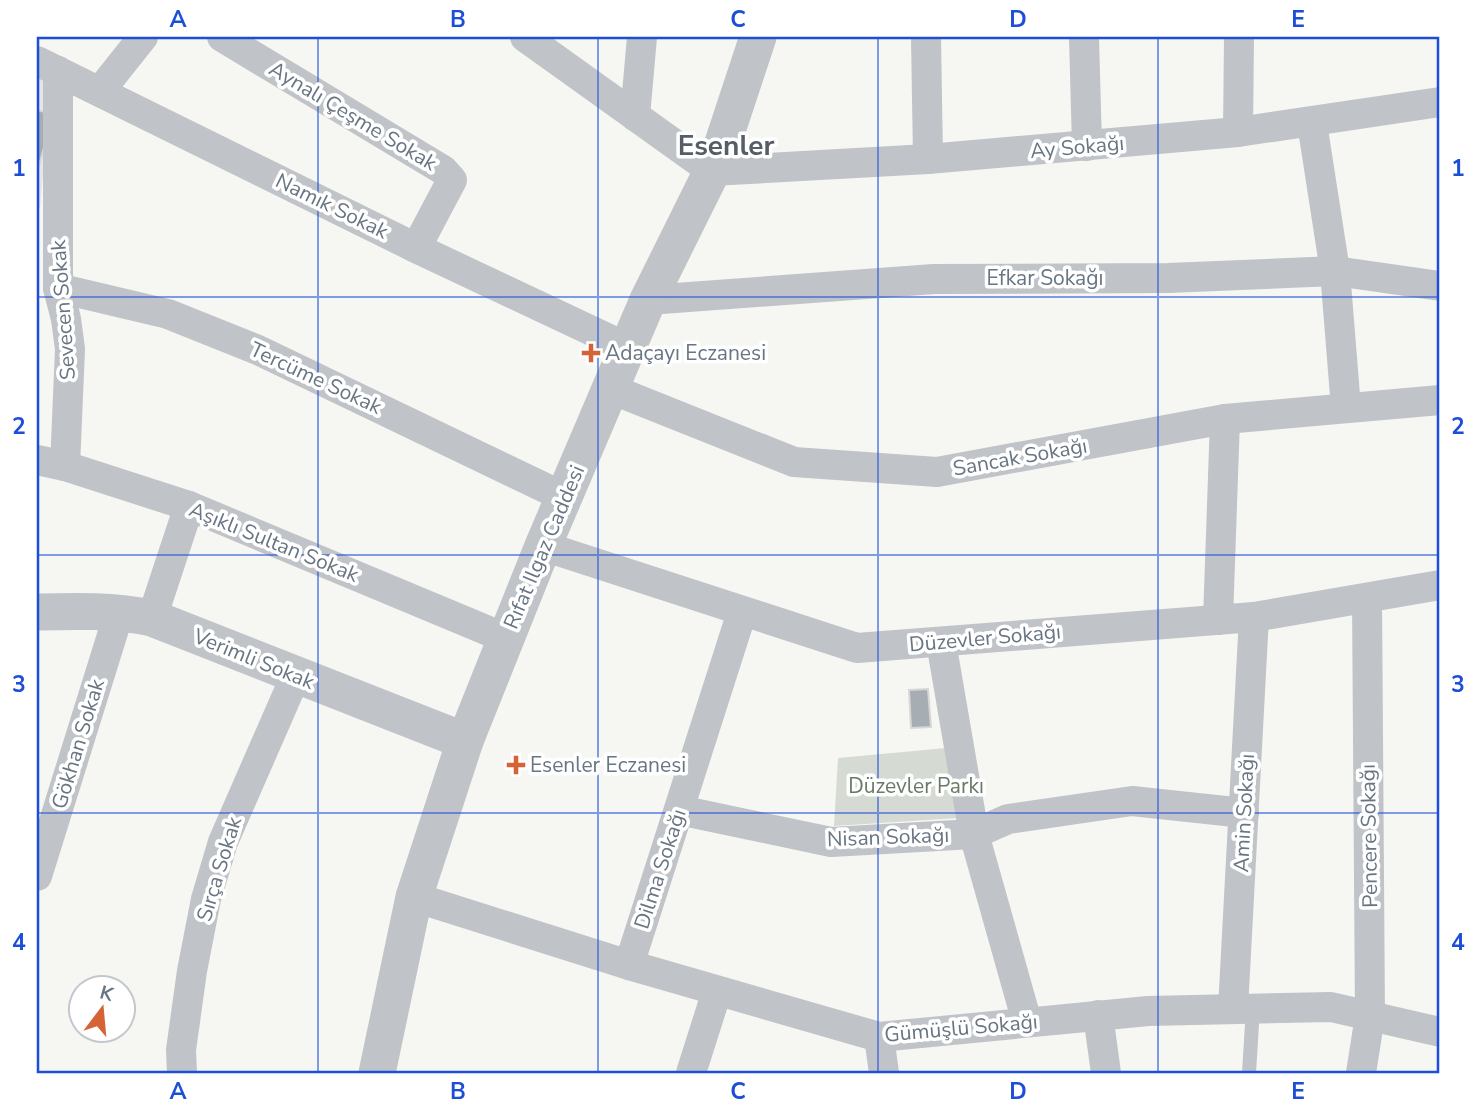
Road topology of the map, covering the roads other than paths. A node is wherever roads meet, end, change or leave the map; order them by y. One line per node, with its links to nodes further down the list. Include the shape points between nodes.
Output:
1 (143, 37): 10 (street)
2 (222, 37): 18 (street, Aynalı Çeşme Sokak, via 443,170 452,180)
3 (525, 37): 12 (street)
4 (642, 37): 12 (street)
5 (758, 37): 17 (street, Rıfat Ilgaz Caddesi)
6 (926, 37): 16 (street)
7 (1084, 37): 15 (street)
8 (1239, 37): 14 (street)
9 (47, 66): 10 (street, Namık Sokak); 21 (street, Sevecen Sokak)
10 (100, 91): 18 (street, Namık Sokak)
11 (1440, 103): 13 (street, Ay Sokağı)
12 (635, 116): 17 (street)
13 (1312, 123): 14 (street, Ay Sokağı); 19 (street)
14 (1238, 132): 15 (street, Ay Sokağı)
15 (1087, 146): 16 (street, Ay Sokağı)
16 (928, 159): 17 (street, Ay Sokağı)
17 (712, 171): 22 (street, Rıfat Ilgaz Caddesi)
18 (416, 248): 23 (street, Namık Sokak)
19 (1335, 271): 20 (street, Efkar Sokağı); 22 (street, Efkar Sokağı, via 1168,278 934,279); 26 (street)
20 (1440, 286)
21 (58, 288): 28 (street, Sevecen Sokak, via 70,349); 29 (street, Tercüme Sokak, via 168,314 258,350)
22 (648, 300): 23 (street, Rıfat Ilgaz Caddesi)
23 (628, 348): 24 (street, Rıfat Ilgaz Caddesi)
24 (611, 389): 27 (street, Sancak Sokağı, via 794,462 937,472); 29 (street, Rıfat Ilgaz Caddesi)
25 (1440, 400): 26 (street, Sancak Sokağı)
26 (1346, 408): 27 (street, Sancak Sokağı)
27 (1225, 419): 38 (street)
28 (51, 463): 30 (street, Aşıklı Sultan Sokak)
29 (564, 497): 31 (street, Rıfat Ilgaz Caddesi)
30 (189, 506): 36 (street, Gökhan Sokak); 39 (street, Aşıklı Sultan Sokak)
31 (542, 546): 35 (street, Düzevler Sokağı); 39 (street, Rıfat Ilgaz Caddesi)
32 (1440, 585): 33 (street, Düzevler Sokağı)
33 (1367, 598): 37 (street, Düzevler Sokağı); 52 (street, Pencere Sokağı)
34 (37, 612): 36 (street, Verimli Sokak)
35 (742, 612): 40 (street, Düzevler Sokağı, via 856,648); 43 (street, Dilma Sokağı)
36 (135, 615): 41 (street, Verimli Sokak); 46 (street, Gökhan Sokak)
37 (1254, 617): 38 (street, Düzevler Sokağı); 44 (street, Amin Sokağı)
38 (1218, 620): 40 (street, Düzevler Sokağı)
39 (505, 638): 42 (street, Rıfat Ilgaz Caddesi)
40 (941, 642): 45 (street)
41 (296, 676): 42 (street, Verimli Sokak); 56 (street, Sırça Sokak, via 223,842 206,900 181,1050)
42 (465, 741): 47 (street, Rıfat Ilgaz Caddesi)
43 (679, 810): 45 (street, Nisan Sokağı, via 831,842); 48 (street, Dilma Sokağı)
44 (1244, 813): 45 (street, via 1132,801 1008,819); 50 (street, Amin Sokağı)
45 (974, 834): 53 (street)
46 (37, 876)
47 (414, 897): 48 (street, Gümüşlü Sokağı); 57 (street, Rıfat Ilgaz Caddesi)
48 (629, 965): 49 (street, Gümüşlü Sokağı)
49 (717, 990): 55 (street, Gümüşlü Sokağı); 58 (street)
50 (1243, 1009): 51 (street, Gümüşlü Sokağı); 52 (street, Gümüşlü Sokağı, via 1331,1007); 61 (lane)
51 (1098, 1015): 53 (street, Gümüşlü Sokağı); 60 (street)
52 (1370, 1016): 54 (street, Gümüşlü Sokağı); 62 (street, Pencere Sokağı)
53 (1027, 1023): 55 (street, Gümüşlü Sokağı)
54 (1440, 1032)
55 (879, 1037): 59 (street)
56 (182, 1073)
57 (377, 1073)
58 (691, 1073)
59 (884, 1073)
60 (1106, 1073)
61 (1249, 1073)
62 (1361, 1073)

